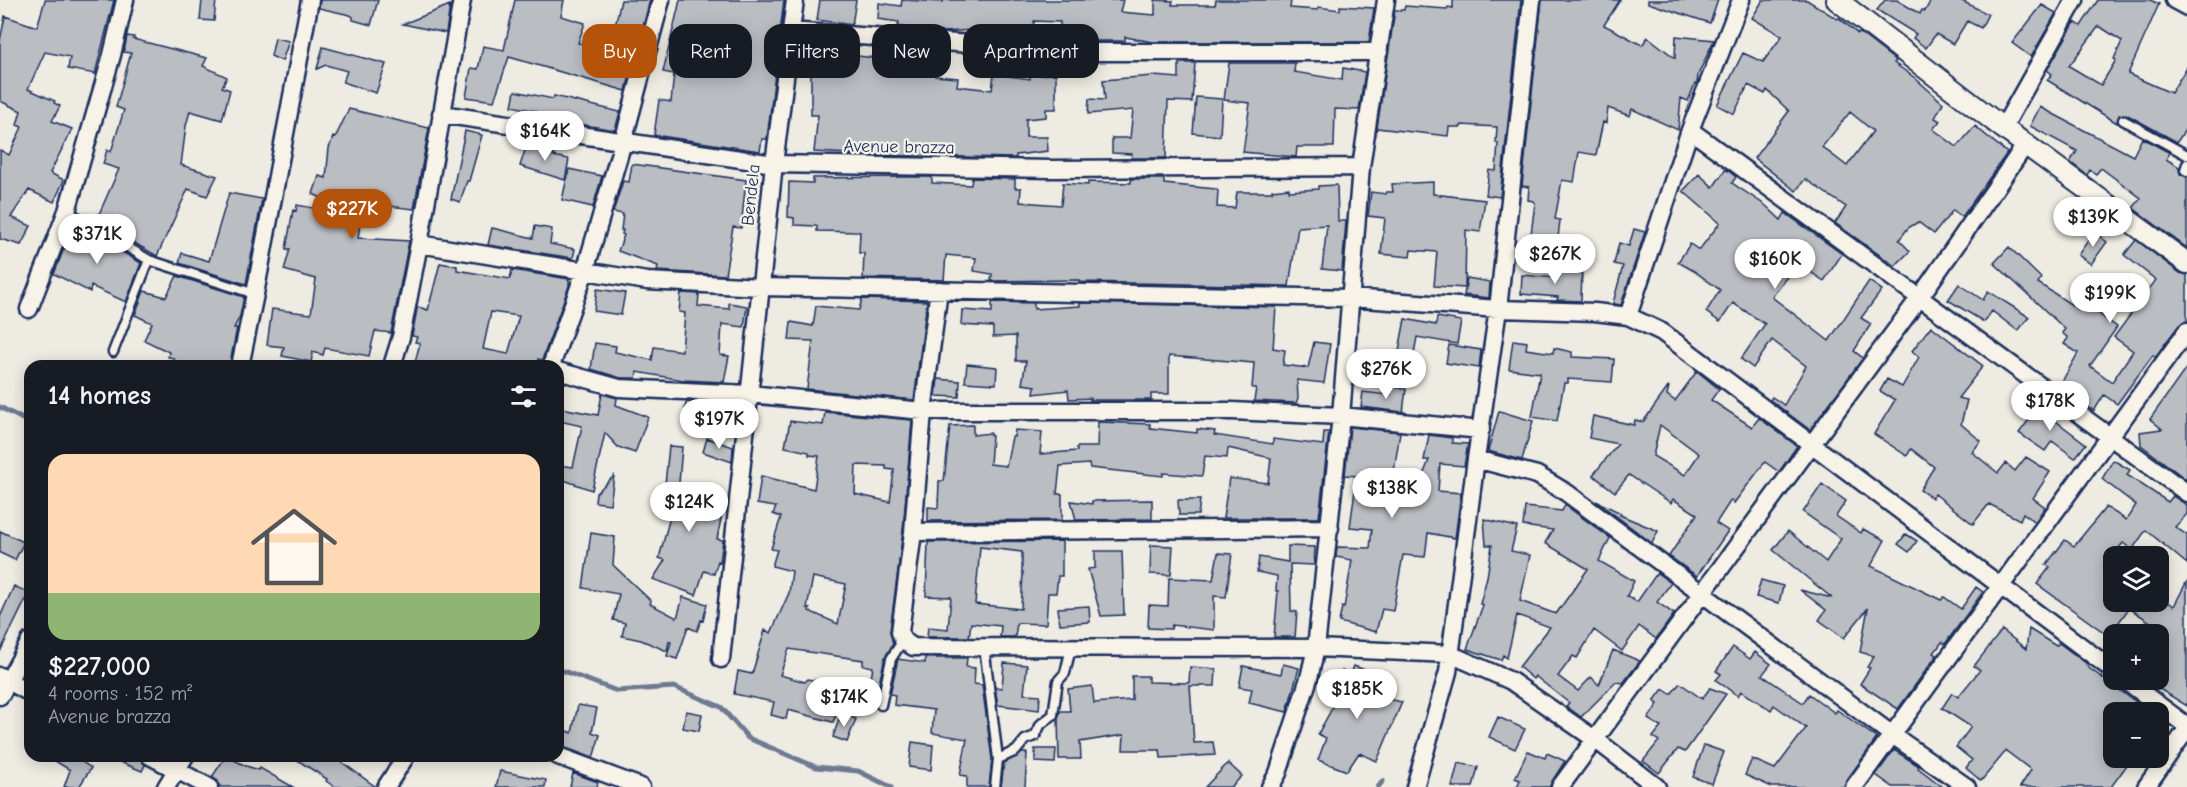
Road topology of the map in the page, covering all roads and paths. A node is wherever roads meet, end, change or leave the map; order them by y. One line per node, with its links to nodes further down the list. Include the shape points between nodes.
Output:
1 (125, 0): 28 (street)
2 (310, 0): 35 (street)
3 (462, 0): 17 (street)
4 (661, 0): 21 (street)
5 (795, 0): 13 (street, Bendela)
6 (1386, 0): 15 (street)
7 (1532, 0): 39 (street)
8 (1742, 0): 20 (street)
9 (1837, 0): 19 (street)
10 (2075, 0): 19 (street)
11 (2174, 0): 12 (street)
12 (2187, 7)
13 (791, 24)
14 (860, 36): 15 (street, via 1082,51)
15 (1379, 52): 26 (street)
16 (784, 78): 24 (street, Bendela)
17 (441, 114): 21 (street, Avenue brazza); 29 (street)
18 (2123, 120): 23 (lane)
19 (2002, 129): 22 (street)
20 (1690, 130): 36 (street); 40 (street)
21 (623, 142): 24 (street, Avenue brazza); 32 (street)
22 (2026, 144): 31 (street); 36 (street)
23 (2187, 155)
24 (774, 164): 26 (street, Avenue brazza, via 1051,169); 33 (street, Bendela)
25 (2187, 164): 27 (lane)
26 (1361, 167): 37 (street)
27 (2187, 171)
28 (67, 211): 30 (lane); 38 (street)
29 (419, 244): 32 (street); 44 (street)
30 (149, 260): 35 (lane); 42 (lane)
31 (2187, 263)
32 (585, 271): 33 (street, via 647,281); 45 (street)
33 (761, 287): 34 (street); 47 (street, Bendela)
34 (939, 290): 37 (street); 48 (street)
35 (255, 294): 43 (street)
36 (1920, 297): 51 (street); 52 (street)
37 (1351, 298): 39 (street); 49 (street)
38 (29, 309)
39 (1498, 309): 40 (street); 50 (street)
40 (1628, 316): 52 (street, via 1662,332)
41 (2187, 331): 51 (street)
42 (113, 352)
43 (241, 360)
44 (394, 360)
45 (553, 360)
46 (564, 373): 47 (street, via 619,388)
47 (749, 394): 48 (street); 65 (street, Bendela)
48 (923, 411): 49 (street, via 1232,411); 56 (street)
49 (1341, 417): 50 (street); 55 (street)
50 (1480, 430): 53 (street)
51 (2111, 436): 54 (street); 57 (street)
52 (1811, 444): 57 (street); 58 (street)
53 (1476, 459): 58 (street, via 1537,475); 64 (street)
54 (2187, 493)
55 (1330, 528): 56 (street); 62 (street)
56 (913, 532): 59 (street, via 900,632)
57 (2001, 587): 66 (street); 72 (street)
58 (1702, 593): 72 (street); 73 (street)
59 (903, 640): 60 (street, via 914,647); 70 (lane, via 891,659)
60 (984, 646): 61 (street); 75 (lane)
61 (1071, 648): 62 (street); 75 (lane, via 1065,673 1058,681 1053,715 1041,724 1035,736)
62 (1316, 648): 64 (street); 83 (street, via 1278,773)
63 (24, 651): 67 (street)
64 (1450, 654): 73 (street, via 1511,681); 84 (street)
65 (721, 658)
66 (2103, 663)
67 (3, 684): 69 (street)
68 (2138, 690): 71 (street)
69 (24, 691)
70 (881, 705)
71 (2187, 728): 89 (street)
72 (1891, 734): 87 (street); 88 (street)
73 (1596, 740): 85 (street); 86 (street)
74 (564, 758): 81 (street)
75 (998, 759): 82 (lane)
76 (402, 762): 80 (street)
77 (181, 763): 78 (street); 79 (street)
78 (166, 787)
79 (209, 787)
80 (386, 787)
81 (642, 787)
82 (995, 787)
83 (1270, 787)
84 (1415, 787)
85 (1560, 787)
86 (1657, 787)
87 (1854, 787)
88 (1966, 787)
89 (2146, 787)

